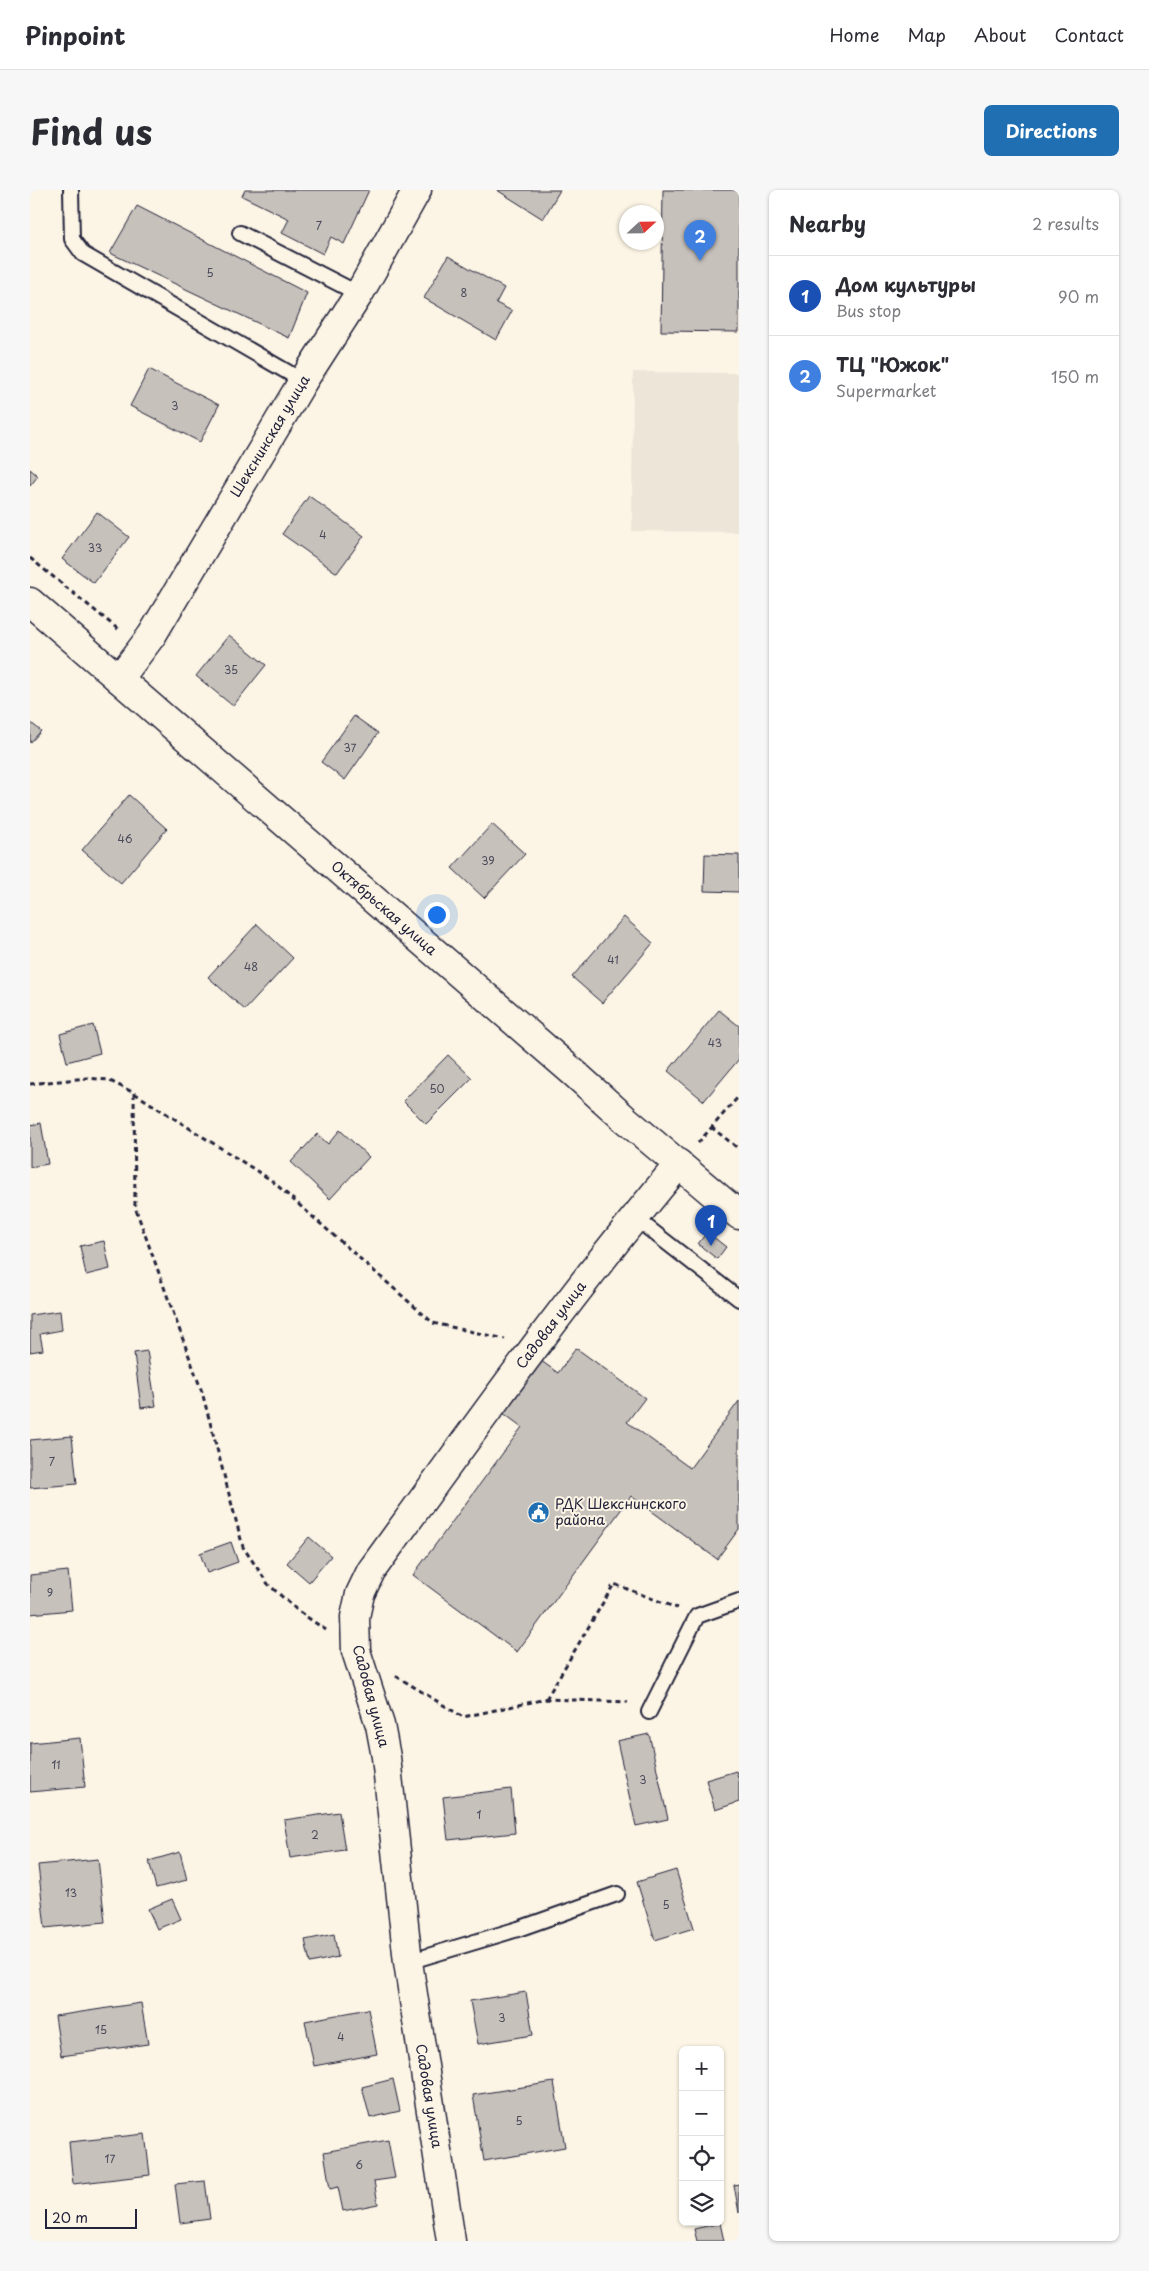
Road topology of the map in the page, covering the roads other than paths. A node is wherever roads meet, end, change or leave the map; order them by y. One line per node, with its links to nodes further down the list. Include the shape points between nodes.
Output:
1 (71, 190): 5 (lane, via 72,238 83,254)
2 (418, 190): 4 (street, Шекснинская улица)
3 (240, 233): 4 (lane)
4 (359, 294): 5 (street, Шекснинская улица)
5 (303, 381): 7 (street, Шекснинская улица, via 143,649)
6 (30, 602): 7 (street, Октябрьская улица)
7 (119, 679): 8 (street, Октябрьская улица, via 626,1120)
8 (687, 1155): 9 (street, Октябрьская улица); 10 (street, Садовая улица)
9 (739, 1214)
10 (634, 1217): 11 (lane); 15 (street, Садовая улица, via 535,1345 371,1571 360,1594 355,1617 356,1651 380,1725 386,1757)
11 (739, 1299)
12 (739, 1600): 13 (lane, via 698,1616)
13 (651, 1707)
14 (617, 1894): 15 (lane, via 518,1929)
15 (408, 1962): 16 (street, Садовая улица)
16 (451, 2241)

